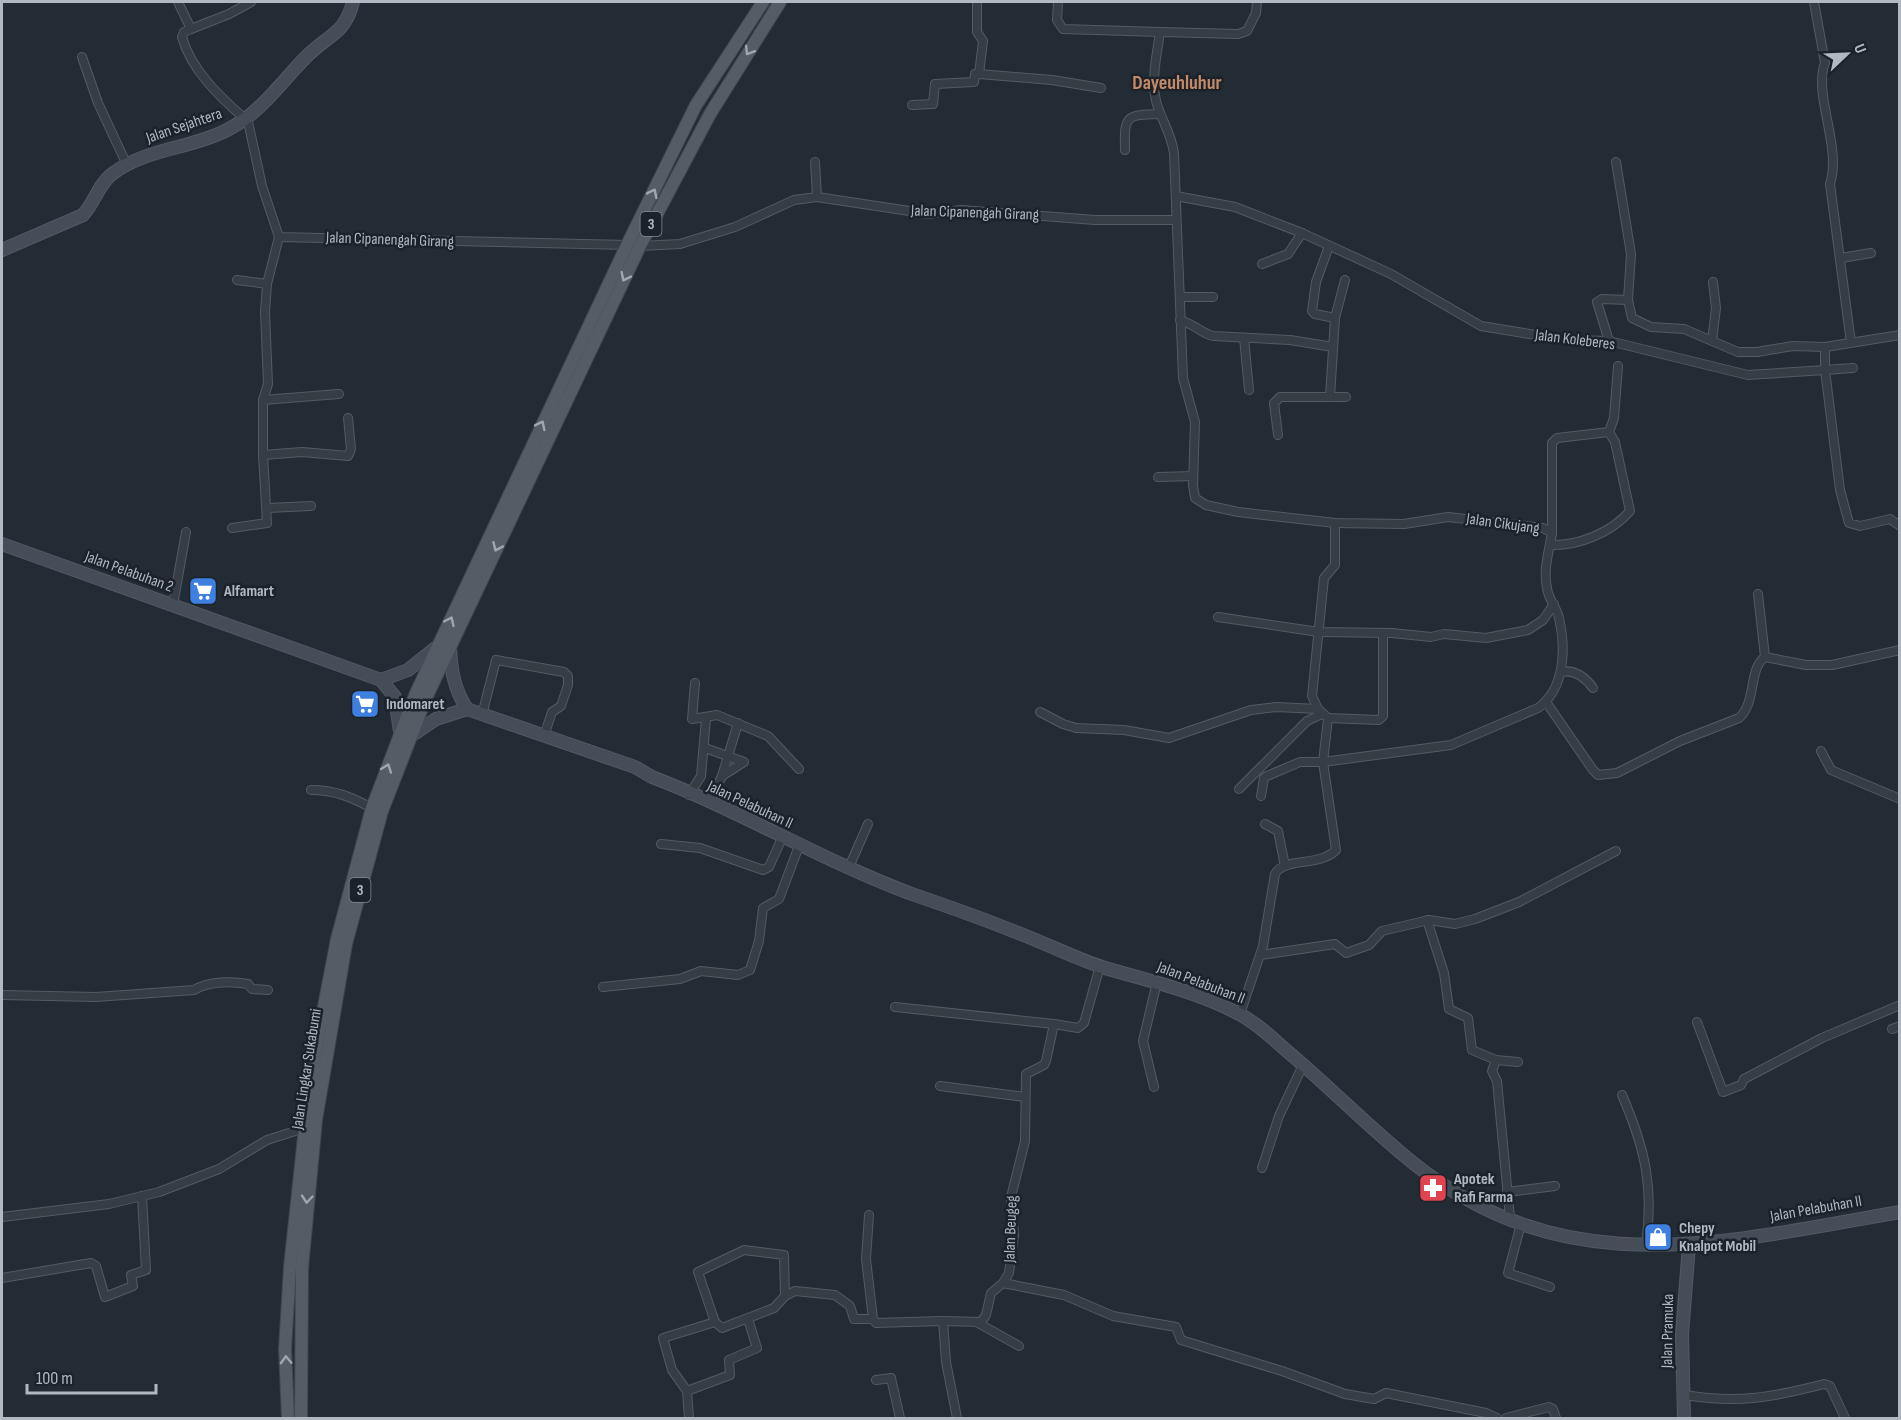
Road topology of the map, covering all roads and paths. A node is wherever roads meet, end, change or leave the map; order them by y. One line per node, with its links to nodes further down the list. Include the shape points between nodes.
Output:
1 (178, 2): 10 (street)
2 (251, 2): 10 (street)
3 (353, 2): 17 (main road, Jalan Sejahtera, via 345,25 307,56 278,90)
4 (763, 2): 27 (main road, 3, one-way to 4, via 696,105)
5 (780, 2): 28 (main road, 3, one-way to 28, via 710,114)
6 (977, 2): 13 (street, via 977,32 983,41)
7 (1058, 2): 11 (street, via 1058,25 1063,29)
8 (1257, 2): 11 (street, via 1251,27 1241,34)
9 (1814, 2): 32 (street, via 1825,63 1835,168 1830,184)
10 (191, 29): 17 (street, via 182,37 193,60 215,91)
11 (1160, 32): 16 (street, Jalan Cikujang, via 1154,88)
12 (82, 57): 21 (street)
13 (979, 74): 14 (street); 15 (street, via 975,74 974,82 935,84 933,104)
14 (1101, 88)
15 (912, 105)
16 (1160, 114): 18 (street, via 1128,118); 23 (street, Jalan Cikujang, via 1172,138)
17 (246, 118): 21 (main road, Jalan Sejahtera, via 227,131); 26 (street)
18 (1125, 150)
19 (815, 162): 22 (street)
20 (1616, 162): 40 (street, via 1631,254)
21 (127, 165): 30 (main road, Jalan Sejahtera, via 102,183 83,215)
22 (817, 196): 24 (street, Jalan Cipanengah Girang, via 929,214 961,210 1095,220); 28 (street, Jalan Cipanengah Girang, via 794,200 735,227 680,244)
23 (1176, 196): 24 (street, Jalan Cikujang); 25 (street, Jalan Koleberes, via 1244,210)
24 (1175, 220): 38 (street, Jalan Cikujang)
25 (1302, 232): 29 (street, Jalan Koleberes); 33 (street, via 1288,254)
26 (279, 237): 27 (street, Jalan Cipanengah Girang); 37 (street)
27 (627, 245): 61 (main road, 3, one-way to 27)
28 (640, 246): 61 (main road, 3, one-way to 61)
29 (1329, 246): 41 (street, via 1316,282 1312,308 1315,314); 45 (street, Jalan Koleberes, via 1391,274 1481,326 1566,340)
30 (2, 250)
31 (1870, 254): 32 (street)
32 (1841, 258): 47 (street)
33 (1262, 264)
34 (237, 280): 37 (street)
35 (1345, 280): 41 (street)
36 (1713, 282): 46 (street, via 1716,308)
37 (267, 284): 57 (street, via 268,384)
38 (1180, 297): 39 (street); 42 (street, Jalan Cikujang)
39 (1214, 297)
40 (1628, 300): 45 (street, via 1598,302); 46 (street, via 1634,319 1651,327 1684,329)
41 (1335, 318): 48 (street)
42 (1180, 320): 44 (street, via 1207,334); 63 (street, Jalan Cikujang, via 1183,378 1195,422)
43 (1899, 335): 47 (street)
44 (1244, 338): 48 (street); 53 (street)
45 (1609, 341): 52 (street, Jalan Koleberes, via 1748,375)
46 (1712, 341): 49 (street, via 1751,353 1793,346)
47 (1851, 343): 49 (street)
48 (1333, 347): 55 (street)
49 (1825, 347): 52 (street)
50 (1618, 366): 59 (street, via 1614,418)
51 (1853, 368): 52 (street, Jalan Koleberes)
52 (1825, 370): 68 (street, via 1840,490 1849,523 1860,526 1890,519)
53 (1249, 390)
54 (339, 394): 57 (street)
55 (1330, 397): 56 (street); 60 (street, via 1280,397 1274,403)
56 (1346, 397)
57 (263, 400): 62 (street)
58 (348, 418): 62 (street, via 348,456 302,452)
59 (1609, 432): 71 (street, via 1554,440); 73 (street, via 1615,442 1630,512 1586,540 1567,546)
60 (1278, 435)
61 (533, 454): 80 (main road, 3)
62 (263, 455): 66 (street)
63 (1193, 476): 64 (street); 67 (street, Jalan Cikujang, via 1195,498 1206,505)
64 (1158, 477)
65 (311, 506): 66 (street)
66 (268, 508): 69 (street, via 267,523)
67 (1335, 523): 71 (street, Jalan Cikujang, via 1404,525 1448,517 1538,527); 78 (street, via 1335,565 1324,578)
68 (1899, 526)
69 (232, 528)
70 (186, 532): 76 (street)
71 (1552, 533): 73 (street, Jalan Cikujang)
72 (2, 544): 76 (main road, Jalan Pelabuhan 2)
73 (1550, 545): 75 (street, Jalan Cikujang, via 1545,563 1546,587)
74 (1758, 594): 82 (street)
75 (1554, 604): 79 (street, via 1535,626 1510,635 1486,638); 83 (street, Jalan Cikujang, via 1560,627)
76 (173, 605): 84 (main road, Jalan Pelabuhan 2)
77 (1218, 617): 78 (street)
78 (1319, 632): 79 (street); 90 (street, via 1312,696)
79 (1383, 634): 90 (street, via 1383,716 1379,720)
80 (445, 646): 84 (main road, via 408,670); 88 (main road, via 459,696); 94 (main road, 3)
81 (1899, 650): 82 (street, via 1832,665 1806,665)
82 (1765, 657): 87 (street, via 1757,668 1747,711 1739,718 1607,776 1593,770)
83 (1561, 672): 86 (street, via 1575,672); 87 (street, Jalan Cikujang, via 1556,688)
84 (381, 680): 94 (main road, via 395,697)
85 (695, 682): 92 (street, via 691,717)
86 (1593, 688)
87 (1542, 705): 99 (street, via 1451,745)
88 (467, 709): 91 (main road, Jalan Pelabuhan II); 94 (main road, via 435,719)
89 (1040, 712): 90 (street, via 1076,728 1124,730 1169,738 1251,710 1276,707)
90 (1322, 714): 99 (street); 102 (street, via 1306,721)
91 (482, 715): 95 (main road, Jalan Pelabuhan II); 95 (street, via 496,660 564,672 568,685)
92 (706, 719): 93 (street, via 717,715); 96 (street)
93 (738, 723): 98 (street); 100 (street, via 775,742)
94 (402, 736): 108 (main road, Jalan Lingkar Sukabumi / 3, one-way to 94); 129 (main road, Jalan Lingkar Sukabumi / 3)
95 (544, 736): 104 (main road, Jalan Pelabuhan II, via 635,767)
96 (705, 748): 98 (street); 104 (street, via 701,776)
97 (1821, 751): 106 (street, via 1831,770)
98 (727, 756): 101 (street); 101 (street, via 744,763)
99 (1323, 762): 105 (street, via 1300,762 1267,776); 115 (street, via 1336,850 1322,859)
100 (799, 769)
101 (722, 776): 107 (street)
102 (1239, 789)
103 (311, 790): 108 (street, via 348,795)
104 (689, 795): 107 (main road, Jalan Pelabuhan II)
105 (1261, 796)
106 (1899, 799)
107 (709, 803): 111 (main road, Jalan Pelabuhan II)
108 (372, 808): 129 (main road, Jalan Lingkar Sukabumi / 3, via 344,909)
109 (868, 824): 116 (street)
110 (1265, 824): 115 (street, via 1278,831)
111 (782, 838): 112 (street, via 770,867 763,870 700,848); 113 (main road, Jalan Pelabuhan II)
112 (661, 844)
113 (799, 846): 116 (main road, Jalan Pelabuhan II); 121 (street, via 779,898 763,908 750,970 738,975 701,971 680,980)
114 (1616, 851): 117 (street, via 1519,902 1475,919 1455,924)
115 (1285, 866): 118 (street, via 1277,869 1273,879)
116 (849, 867): 119 (main road, Jalan Pelabuhan II)
117 (1427, 920): 118 (street, via 1382,931 1368,946 1346,953 1335,944); 130 (street, via 1444,973 1449,1009 1468,1018 1472,1050)
118 (1261, 955): 126 (street)
119 (1100, 966): 120 (main road, Jalan Pelabuhan II); 128 (street, via 1084,1023 1078,1028)
120 (1157, 982): 126 (main road, Jalan Pelabuhan II); 134 (street, via 1143,1041)
121 (603, 987)
122 (268, 990): 123 (street, via 253,990 248,984 235,983 130,995)
123 (2, 995)
124 (1899, 1005): 127 (street, via 1822,1038 1723,1092)
125 (895, 1007): 128 (street)
126 (1240, 1014): 132 (main road, Jalan Pelabuhan II)
127 (1697, 1022)
128 (1053, 1024): 136 (street, Jalan Beugeg, via 1044,1065 1026,1074)
129 (322, 1043): 137 (main road, Jalan Lingkar Sukabumi / 3)
130 (1496, 1060): 131 (street); 140 (street, via 1492,1071 1497,1081)
131 (1518, 1062)
132 (1303, 1065): 138 (street, via 1279,1116); 145 (main road, Jalan Pelabuhan II, via 1430,1176)
133 (940, 1086): 136 (street)
134 (1154, 1087)
135 (1622, 1095): 146 (street, via 1647,1167 1650,1190)
136 (1025, 1097): 149 (street, Jalan Beugeg, via 1025,1141 1011,1197 1014,1244 1009,1273)
137 (309, 1122): 141 (street, via 267,1140 206,1175); 161 (main road, Jalan Lingkar Sukabumi, one-way to 137, via 285,1349 290,1267); 162 (main road, Jalan Lingkar Sukabumi / 3, one-way to 162, via 302,1268)
138 (1262, 1168)
139 (1555, 1186): 140 (street)
140 (1507, 1192): 145 (street)
141 (142, 1196): 144 (street, via 100,1206); 148 (street, via 146,1270 131,1275 133,1286 105,1297 96,1266 91,1263)
142 (1899, 1212): 147 (main road, Jalan Pelabuhan II)
143 (869, 1215): 153 (street, via 866,1259)
144 (2, 1217)
145 (1515, 1221): 146 (main road, Jalan Pelabuhan II, via 1570,1239); 150 (street, via 1508,1273)
146 (1646, 1245): 147 (main road, Jalan Pelabuhan II)
147 (1689, 1245): 160 (main road, Jalan Pramuka, via 1682,1335)
148 (2, 1278)
149 (1003, 1283): 156 (street, Jalan Beugeg, via 995,1287 986,1315); 166 (street, via 1064,1295 1113,1316 1175,1326 1181,1340 1345,1394 1374,1399 1386,1393 1486,1413)
150 (1550, 1287)
151 (785, 1296): 152 (street, via 774,1308); 153 (street, via 799,1291 835,1295 850,1306 853,1319); 155 (street, via 784,1255 740,1252 698,1272)
152 (748, 1318): 155 (street, via 722,1328); 159 (street, via 757,1348 729,1360 730,1375)
153 (873, 1319): 154 (street, via 876,1323)
154 (943, 1321): 156 (street); 165 (street)
155 (715, 1322): 159 (street, via 663,1338 672,1370)
156 (978, 1323): 157 (street)
157 (1019, 1346)
158 (876, 1380): 164 (street, via 891,1379)
159 (687, 1391): 163 (street)
160 (1685, 1395): 169 (main road, Jalan Pramuka); 170 (street, via 1749,1400 1828,1384)
161 (288, 1419)
162 (301, 1419)
163 (689, 1419)
164 (900, 1419)
165 (957, 1419)
166 (1497, 1419)
167 (1506, 1419): 168 (street, via 1549,1407)
168 (1556, 1419)
169 (1684, 1419)
170 (1845, 1419)

